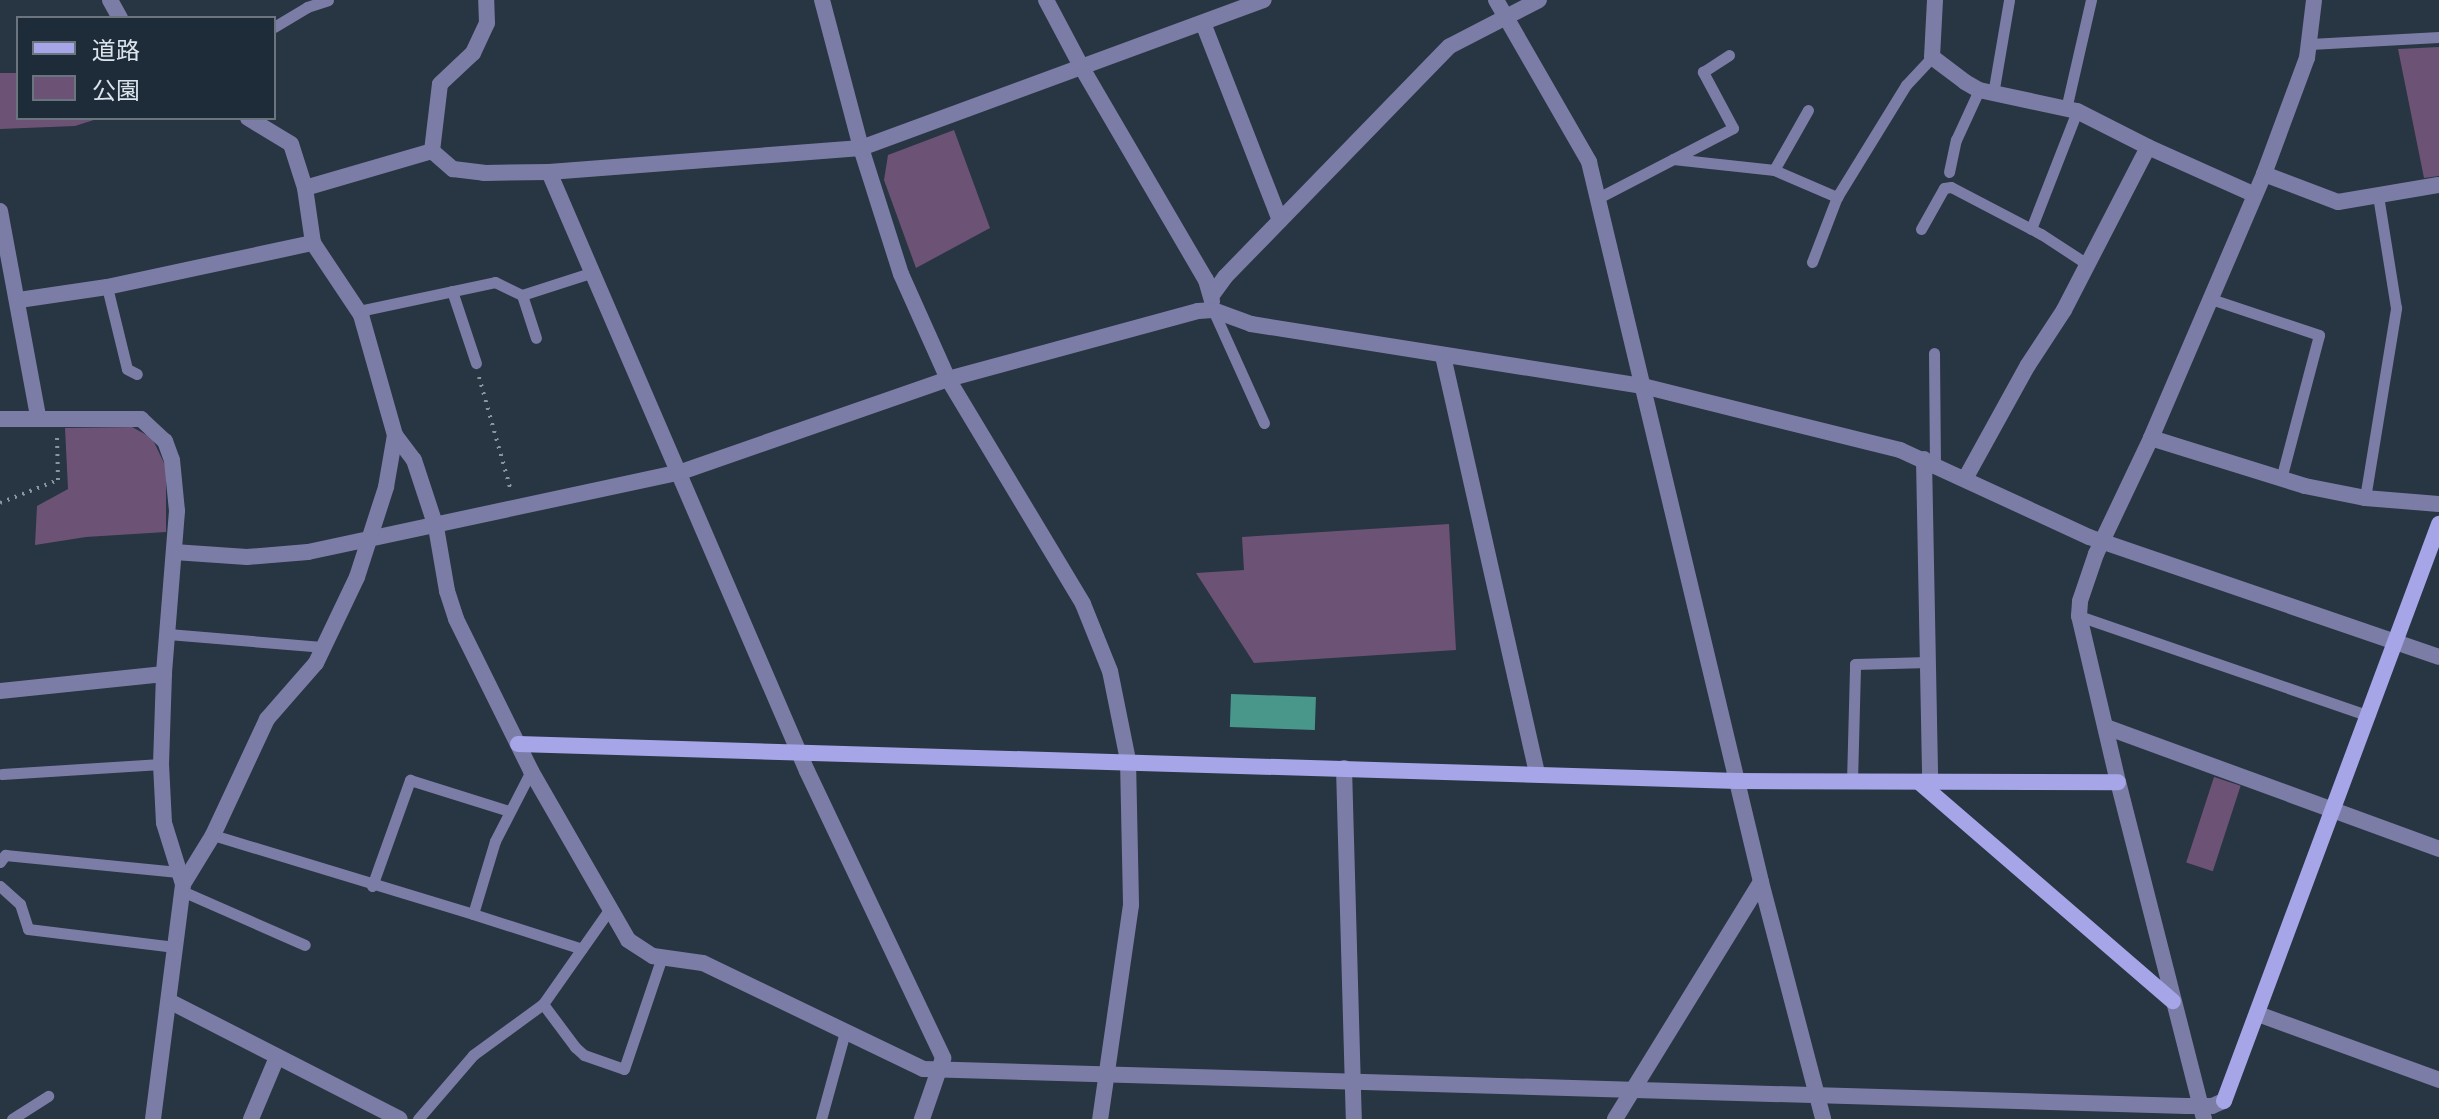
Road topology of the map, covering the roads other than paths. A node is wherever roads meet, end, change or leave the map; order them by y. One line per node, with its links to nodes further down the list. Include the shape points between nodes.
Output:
1 (91, 0): 13 (street)
2 (328, 0): 14 (lane)
3 (486, 0): 29 (street, via 487,23 473,53 440,84)
4 (822, 0): 28 (street)
5 (1046, 0): 22 (street)
6 (1264, 0): 16 (street)
7 (1496, 0): 15 (street)
8 (1539, 0): 15 (street)
9 (1935, 0): 21 (street)
10 (2009, 0): 23 (lane)
11 (2091, 0): 25 (lane)
12 (2314, 0): 19 (street)
13 (110, 2)
14 (306, 4): 17 (lane)
15 (1504, 19): 40 (street, via 1575,133); 42 (street, via 1450,46)
16 (1203, 23): 22 (street); 42 (street)
17 (276, 26)
18 (2439, 37): 19 (lane)
19 (2310, 44): 34 (street)
20 (1729, 55): 30 (lane, via 1703,72 1733,128)
21 (1932, 57): 23 (street); 39 (lane, via 1906,85)
22 (1082, 68): 28 (street); 55 (street)
23 (1986, 92): 25 (street); 33 (lane, via 1956,140)
24 (1808, 110): 31 (lane)
25 (2072, 110): 27 (street); 44 (lane)
26 (251, 120): 36 (street, via 291,144)
27 (2148, 147): 37 (street); 48 (street)
28 (861, 148): 32 (street); 62 (street, via 901,274)
29 (432, 151): 32 (street, via 453,169); 36 (street)
30 (1673, 159): 31 (lane); 40 (lane)
31 (1774, 170): 39 (lane)
32 (549, 172): 49 (street)
33 (1949, 172)
34 (2264, 174): 37 (street); 38 (street, via 2338,202)
35 (2439, 185): 38 (street)
36 (305, 188): 46 (street)
37 (2253, 194): 53 (street)
38 (2378, 196): 73 (lane, via 2396,308)
39 (1837, 197): 47 (lane)
40 (1598, 198): 63 (street)
41 (0, 211): 45 (street)
42 (1280, 221): 55 (street)
43 (1921, 229): 44 (lane, via 1944,188 1951,187)
44 (2031, 229): 48 (lane)
45 (3, 242): 54 (street)
46 (313, 243): 50 (street); 56 (street)
47 (1812, 262)
48 (2087, 264): 71 (street)
49 (593, 272): 52 (lane); 70 (street)
50 (107, 287): 54 (street); 61 (lane, via 127,369)
51 (452, 291): 52 (lane, via 495,282); 56 (lane); 60 (lane)
52 (522, 295): 57 (lane)
53 (2208, 298): 68 (street); 72 (lane, via 2319,335)
54 (19, 300): 64 (street)
55 (1213, 302): 59 (street, via 1251,324); 62 (street, via 1198,311); 66 (lane)
56 (359, 311): 67 (street)
57 (536, 338)
58 (1934, 353): 69 (lane)
59 (1443, 356): 63 (street); 97 (street)
60 (476, 363)
61 (137, 374)
62 (948, 379): 70 (street); 93 (street, via 1083,604 1110,671)
63 (1643, 386): 69 (street); 99 (street)
64 (38, 417): 65 (street); 80 (street, via 133,418 153,427 172,460)
65 (0, 419)
66 (1264, 423)
67 (395, 435): 76 (street, via 414,460); 77 (street)
68 (2151, 438): 72 (street); 78 (street)
69 (1930, 462): 71 (street); 86 (street)
70 (681, 472): 76 (street); 92 (street)
71 (1965, 479): 78 (street)
72 (2281, 479): 73 (street)
73 (2365, 498): 74 (street)
74 (2439, 504)
75 (2439, 524): 79 (street)
76 (436, 527): 77 (street); 91 (street, via 456,619)
77 (370, 540): 80 (street, via 247,557); 84 (street)
78 (2103, 540): 81 (street); 83 (street)
79 (2436, 543): 83 (street)
80 (174, 552): 82 (street)
81 (2079, 616): 89 (lane); 90 (street)
82 (168, 634): 84 (lane); 87 (street)
83 (2396, 641): 85 (street); 89 (street)
84 (324, 647): 105 (street, via 267,719)
85 (2439, 657)
86 (1928, 662): 100 (lane, via 1855,664); 102 (street)
87 (164, 674): 88 (street); 94 (street)
88 (0, 691)
89 (2369, 716): 103 (street)
90 (2106, 727): 101 (street); 103 (street)
91 (518, 744): 92 (street); 96 (street)
92 (799, 752): 93 (street); 124 (street, via 943,1058)
93 (1128, 760): 95 (street); 125 (street, via 1131,905)
94 (161, 764): 98 (lane); 108 (street, via 164,823)
95 (1344, 768): 97 (street); 126 (street)
96 (531, 771): 104 (lane); 112 (street)
97 (1537, 773): 99 (street)
98 (2, 774)
99 (1737, 781): 100 (street); 109 (street)
100 (1852, 782): 102 (street)
101 (2118, 782): 102 (street); 119 (street)
102 (1925, 783): 119 (street)
103 (2334, 810): 106 (street); 121 (street)
104 (509, 811): 111 (lane, via 410,780); 113 (lane)
105 (213, 835): 108 (street); 111 (lane)
106 (2439, 849)
107 (0, 862): 108 (lane, via 5,855)
108 (181, 882): 114 (lane); 115 (street)
109 (1761, 882): 128 (street); 129 (street)
110 (0, 886): 115 (lane, via 20,904 28,929)
111 (372, 886): 113 (lane)
112 (609, 910): 116 (lane); 117 (street, via 628,940)
113 (473, 914): 116 (lane)
114 (305, 945)
115 (175, 947): 118 (street)
116 (582, 949): 120 (lane)
117 (662, 957): 120 (lane, via 624,1069 584,1055); 122 (street, via 703,963)
118 (169, 1001): 123 (street); 133 (street)
119 (2173, 1001): 131 (street)
120 (543, 1004): 136 (lane, via 473,1055)
121 (2258, 1014): 127 (street); 131 (street, via 2224,1101)
122 (845, 1032): 124 (street); 137 (lane)
123 (277, 1057): 134 (street); 135 (street)
124 (937, 1072): 125 (street); 138 (street)
125 (1105, 1077): 126 (street); 139 (street)
126 (1354, 1080): 128 (street); 140 (street)
127 (2439, 1080)
128 (1633, 1091): 129 (street); 141 (street)
129 (1817, 1094): 131 (street); 142 (street)
130 (48, 1096): 132 (lane)
131 (2202, 1113)
132 (12, 1119)
133 (153, 1119)
134 (251, 1119)
135 (398, 1119)
136 (418, 1119)
137 (821, 1119)
138 (922, 1119)
139 (1100, 1119)
140 (1354, 1119)
141 (1615, 1119)
142 (1823, 1119)

